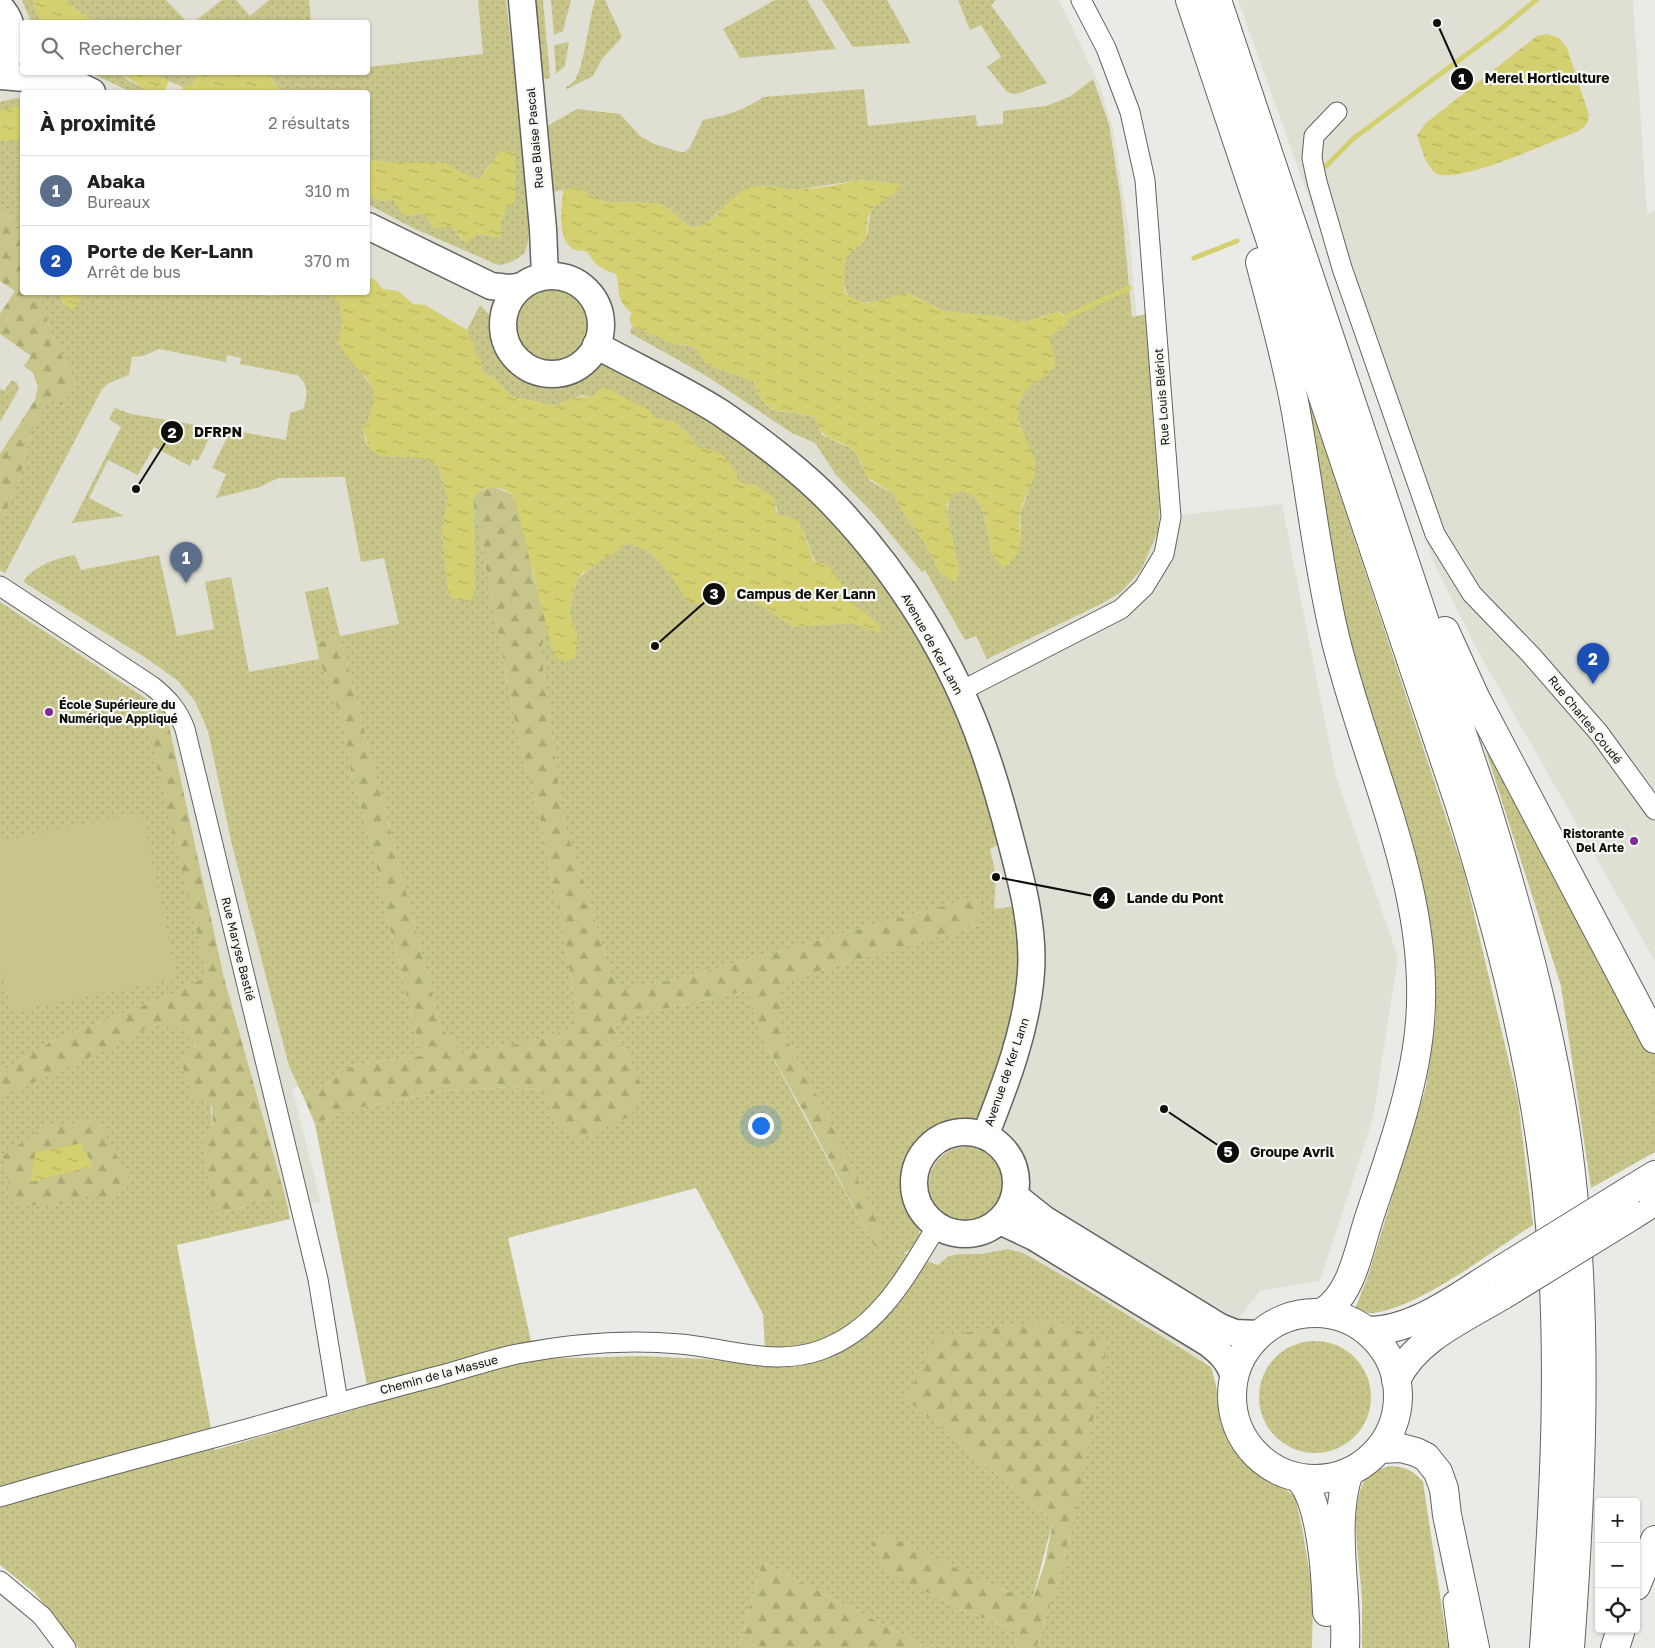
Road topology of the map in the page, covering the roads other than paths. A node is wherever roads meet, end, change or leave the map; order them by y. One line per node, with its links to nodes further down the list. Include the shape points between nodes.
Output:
1 (522, 0): 16 (street, Rue Blaise Pascal, via 543,220)
2 (1082, 0): 20 (street, Rue Louis Blériot, via 1106,48 1130,112 1145,180 1171,517 1164,554 1144,587 1120,609)
3 (1190, 0): 30 (main road, via 1279,334 1296,409 1334,630 1349,691 1410,888 1418,934 1421,1021 1412,1079 1352,1270 1341,1295); 50 (main road, via 1460,806 1513,999 1541,1149 1554,1295 1554,1474)
4 (1217, 0): 6 (main road)
5 (0, 7): 7 (street, via 9,21)
6 (1232, 44): 22 (main road, via 1307,238 1456,658); 51 (main road, via 1513,895 1558,1090 1573,1191 1581,1387)
7 (17, 48): 8 (street)
8 (0, 70)
9 (56, 75): 12 (street)
10 (0, 76): 11 (street, via 25,78)
11 (52, 90)
12 (88, 90)
13 (1337, 112): 21 (street, Rue Charles Coudé, via 1314,136 1312,158 1317,182 1342,268 1435,534 1472,594 1532,654 1599,733)
14 (370, 227): 16 (street, via 491,286 510,288)
15 (370, 245): 17 (street, via 482,298)
16 (534, 281): 17 (street, via 509,302); 18 (street, via 558,276 571,279 591,295 601,319)
17 (503, 322): 18 (street, via 512,354 540,372 557,373 573,369 591,355)
18 (596, 345): 20 (street, Avenue de Ker Lann, via 721,413 834,505 878,555 915,608)
19 (0, 586): 35 (street, Rue Maryse Bastié, via 152,686 179,712 318,1279)
20 (959, 692): 23 (street, Avenue de Ker Lann, via 983,746 1005,817 1030,928 1027,1011 1016,1052)
21 (1655, 810)
22 (1655, 1039)
23 (985, 1136): 25 (street, via 1002,1148 1013,1165); 28 (street, via 962,1132 951,1134 923,1154 915,1176 917,1199 928,1219)
24 (1655, 1174): 26 (main road)
25 (1015, 1196): 27 (street); 32 (street, via 1044,1219 1220,1327 1235,1333)
26 (1640, 1202): 29 (main road, bridge)
27 (1000, 1221): 28 (street, via 984,1231 965,1235); 33 (street, via 1034,1237 1208,1342 1230,1365)
28 (937, 1226): 35 (street, Chemin de la Massue, via 879,1313 847,1338 804,1355 754,1356 672,1344 588,1346 517,1354)
29 (1502, 1283): 31 (main road, via 1395,1327); 34 (main road, via 1420,1346)
30 (1321, 1313): 31 (main road, via 1345,1319); 32 (main road, via 1288,1317)
31 (1367, 1331): 34 (main road, via 1386,1353)
32 (1259, 1334): 33 (main road, via 1239,1361)
33 (1234, 1377): 38 (main road, via 1232,1410 1244,1442 1268,1466)
34 (1396, 1380): 36 (main road, via 1396,1416)
35 (338, 1402): 39 (street, Chemin de la Massue)
36 (1380, 1449): 37 (main road); 40 (main road, via 1401,1448 1426,1458 1438,1472)
37 (1349, 1472): 38 (main road, via 1333,1478); 47 (main road, via 1341,1539 1346,1614)
38 (1298, 1478): 46 (main road, via 1306,1486 1318,1527 1326,1583)
39 (0, 1497)
40 (1447, 1515): 48 (street, via 1447,1556); 49 (main road)
41 (1655, 1540): 42 (main road)
42 (1640, 1576)
43 (0, 1581): 45 (street, via 42,1616)
44 (1620, 1633): 52 (main road)
45 (66, 1648)
46 (1329, 1648)
47 (1344, 1648)
48 (1459, 1648)
49 (1475, 1648)
50 (1544, 1648)
51 (1570, 1648)
52 (1615, 1648)

